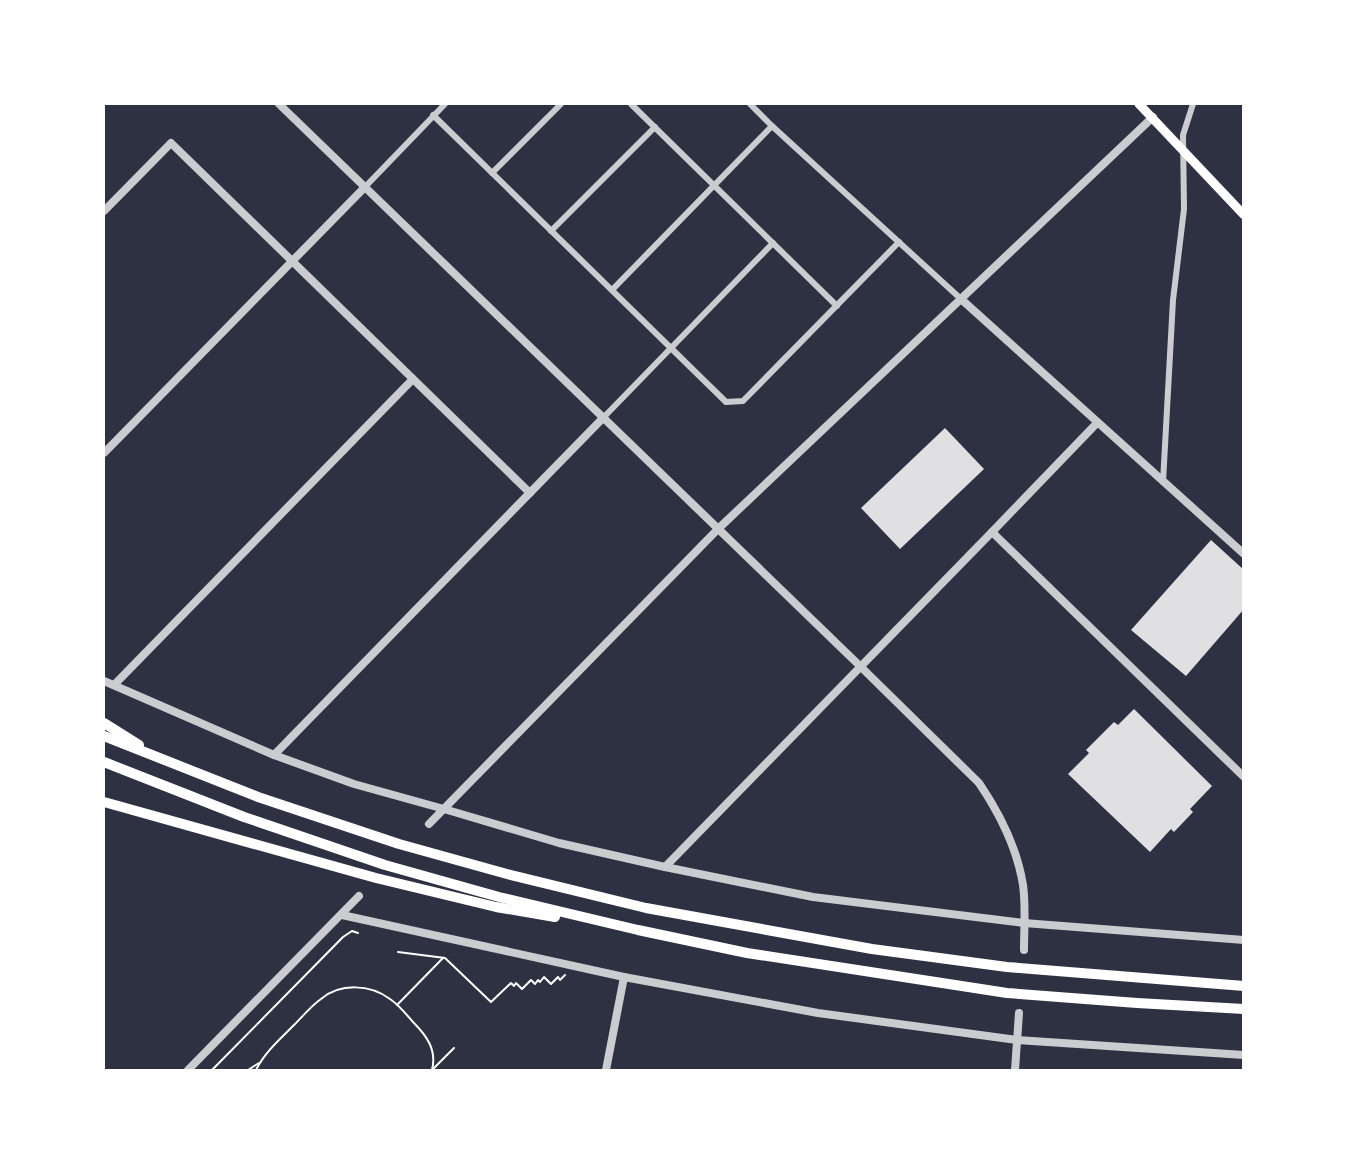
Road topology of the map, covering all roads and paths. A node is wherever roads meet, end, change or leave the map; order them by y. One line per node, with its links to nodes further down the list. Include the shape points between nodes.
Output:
1 (279, 104): 15 (street)
2 (445, 104): 8 (street)
3 (561, 104): 13 (street)
4 (631, 104): 11 (street)
5 (750, 104): 10 (street)
6 (1139, 104): 9 (highway)
7 (1193, 104): 12 (street, via 1183,135)
8 (433, 116): 13 (street); 15 (street)
9 (1153, 117): 12 (highway); 23 (street)
10 (772, 126): 14 (street); 19 (street)
11 (655, 127): 14 (street); 18 (street)
12 (1183, 150): 17 (highway); 30 (street, via 1184,208 1173,300)
13 (492, 173): 18 (street)
14 (714, 185): 20 (street); 22 (street)
15 (365, 187): 21 (street); 27 (street)
16 (104, 211): 21 (street, via 171,143)
17 (1244, 216)
18 (551, 231): 22 (street)
19 (899, 242): 23 (street); 24 (street)
20 (773, 243): 24 (street); 25 (street)
21 (292, 261): 26 (street); 29 (street)
22 (612, 290): 25 (street)
23 (961, 299): 28 (street); 32 (street)
24 (837, 306): 25 (street, via 743,401 726,402)
25 (671, 348): 27 (street)
26 (413, 379): 31 (street); 37 (street)
27 (603, 418): 31 (street); 32 (street)
28 (1097, 423): 30 (street); 33 (street)
29 (104, 453)
30 (1163, 482): 34 (street)
31 (531, 493): 40 (street)
32 (718, 529): 35 (street); 45 (street)
33 (992, 532): 35 (street); 43 (street)
34 (1244, 554)
35 (861, 667): 47 (street); 50 (street, via 979,783 994,805 1016,855 1023,886)
36 (104, 681): 37 (street)
37 (114, 685): 40 (street)
38 (104, 723): 42 (highway)
39 (104, 736): 42 (highway)
40 (274, 755): 45 (street, via 354,784)
41 (104, 762): 51 (highway, via 244,817 385,865)
42 (165, 762): 59 (highway, via 258,798 399,844 646,908 872,949 1007,967)
43 (1244, 777)
44 (104, 802): 51 (highway, via 496,908)
45 (444, 809): 46 (street); 47 (street, via 559,843)
46 (429, 824)
47 (665, 867): 50 (street, via 813,897)
48 (359, 896): 49 (street)
49 (342, 915): 57 (street); 67 (street)
50 (1024, 923): 53 (street); 54 (street)
51 (638, 930): 61 (highway, via 747,953 1007,993)
52 (358, 933): 68 (path, via 352,931 343,937)
53 (1244, 940)
54 (1024, 950)
55 (398, 952): 56 (path)
56 (443, 958): 57 (path, via 491,1002 511,982 522,989 531,980 535,984 544,978 551,984 569,971); 60 (path)
57 (570, 965): 58 (street)
58 (624, 977): 63 (street, via 818,1013); 72 (street)
59 (1244, 986)
60 (397, 1005): 66 (path, via 383,994 360,987 331,993 313,1006); 71 (path, via 428,1040 434,1056)
61 (1244, 1009)
62 (1019, 1013): 63 (street)
63 (1017, 1040): 65 (street); 73 (street)
64 (454, 1048): 71 (path)
65 (1244, 1055)
66 (261, 1061): 69 (path); 70 (path)
67 (188, 1071)
68 (212, 1071)
69 (248, 1071)
70 (256, 1071)
71 (432, 1071)
72 (606, 1071)
73 (1015, 1071)

